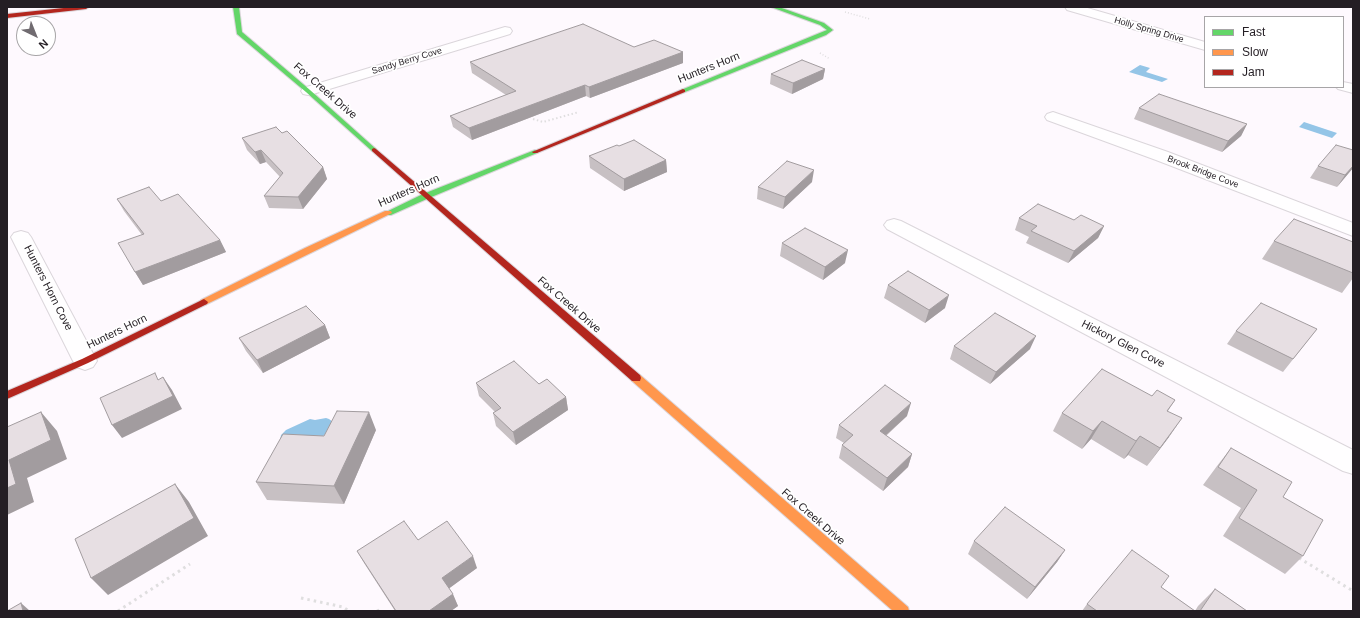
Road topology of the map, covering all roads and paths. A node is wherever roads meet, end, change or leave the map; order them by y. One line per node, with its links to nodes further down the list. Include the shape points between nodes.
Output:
1 (86, 7): 6 (street)
2 (236, 7): 10 (street, Fox Creek Drive, via 239,33)
3 (774, 7): 14 (street, Hunters Horn, via 822,24 830,30)
4 (1071, 7): 9 (street, Holly Spring Drive)
5 (845, 12): 7 (path)
6 (7, 16)
7 (870, 19)
8 (505, 31): 10 (street, Sandy Berry Cove)
9 (1204, 46)
10 (308, 91): 14 (street, Fox Creek Drive)
11 (579, 112): 13 (path, via 543,122)
12 (1053, 117): 16 (street, Brook Bridge Cove)
13 (534, 119)
14 (426, 196): 18 (street, Hunters Horn, via 308,250); 27 (street, Fox Creek Drive)
15 (894, 225): 20 (street, Hickory Glen Cove)
16 (1353, 230)
17 (21, 237): 18 (street, Hunters Horn Cove)
18 (85, 361): 19 (street, Hunters Horn)
19 (7, 395)
20 (1353, 463)
21 (1299, 558): 23 (path)
22 (190, 564): 25 (path)
23 (1353, 591)
24 (301, 598): 26 (path, via 343,607)
25 (118, 611)
26 (349, 611)
27 (903, 611)

